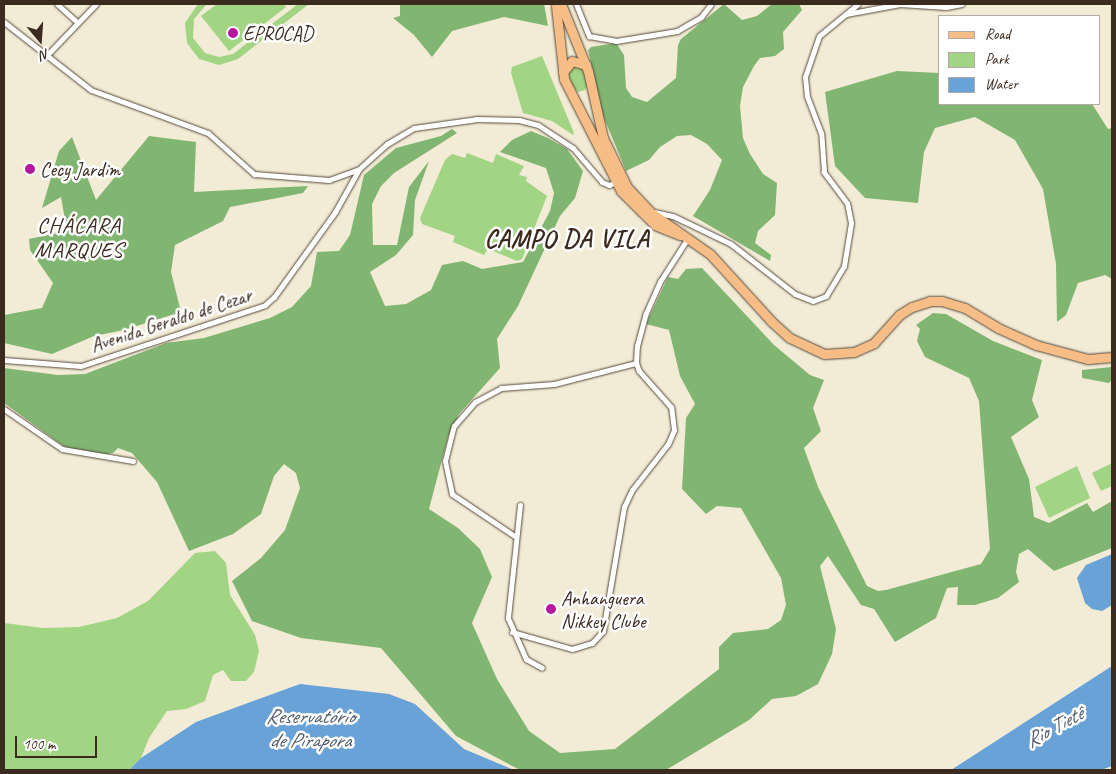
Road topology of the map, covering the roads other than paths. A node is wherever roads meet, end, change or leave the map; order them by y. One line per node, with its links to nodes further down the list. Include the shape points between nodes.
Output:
1 (57, 4): 11 (street)
2 (96, 4): 11 (street)
3 (556, 4): 14 (main road)
4 (562, 4): 13 (main road)
5 (576, 4): 8 (street, via 589,36 616,41 677,31 701,17)
6 (858, 4): 9 (street)
7 (962, 4): 9 (street, via 946,7 900,4)
8 (712, 5)
9 (845, 14): 20 (street, via 819,36 805,77 807,96 821,133 824,172 847,203 850,217 850,242 844,266 832,289 822,299 806,300 731,244 673,216)
10 (4, 22): 12 (street)
11 (77, 22): 12 (street)
12 (47, 55): 17 (street, via 91,90 214,136 254,174 329,180)
13 (586, 65): 14 (main road, via 572,61); 15 (main road)
14 (563, 72): 16 (main road)
15 (590, 89): 16 (main road, via 579,96); 18 (main road)
16 (571, 94): 18 (main road)
17 (359, 169): 18 (street, Avenida Geraldo de Cezar, via 409,129 460,121 506,119 538,125 563,139 609,185); 23 (street, Avenida Geraldo de Cezar, via 335,212 265,305 80,366)
18 (618, 177): 19 (main road); 20 (main road)
19 (636, 210): 20 (street); 21 (main road, via 665,231)
20 (650, 212): 21 (main road)
21 (687, 237): 22 (main road, via 729,273 779,329 820,353 842,354 874,343 899,315 930,300 951,302 1036,345 1088,359); 24 (street, via 646,313)
22 (1112, 357)
23 (4, 360)
24 (636, 363): 28 (street, via 554,384 501,388 475,402 454,426 445,461 452,494); 29 (street, via 642,377 670,407 674,430 668,444 632,490 624,507 603,630 592,643 572,649)
25 (4, 409): 26 (street, via 62,449)
26 (133, 462)
27 (520, 505): 28 (street)
28 (516, 537): 29 (street, via 508,612)
29 (512, 632): 30 (street, via 526,659)
30 (542, 668)

